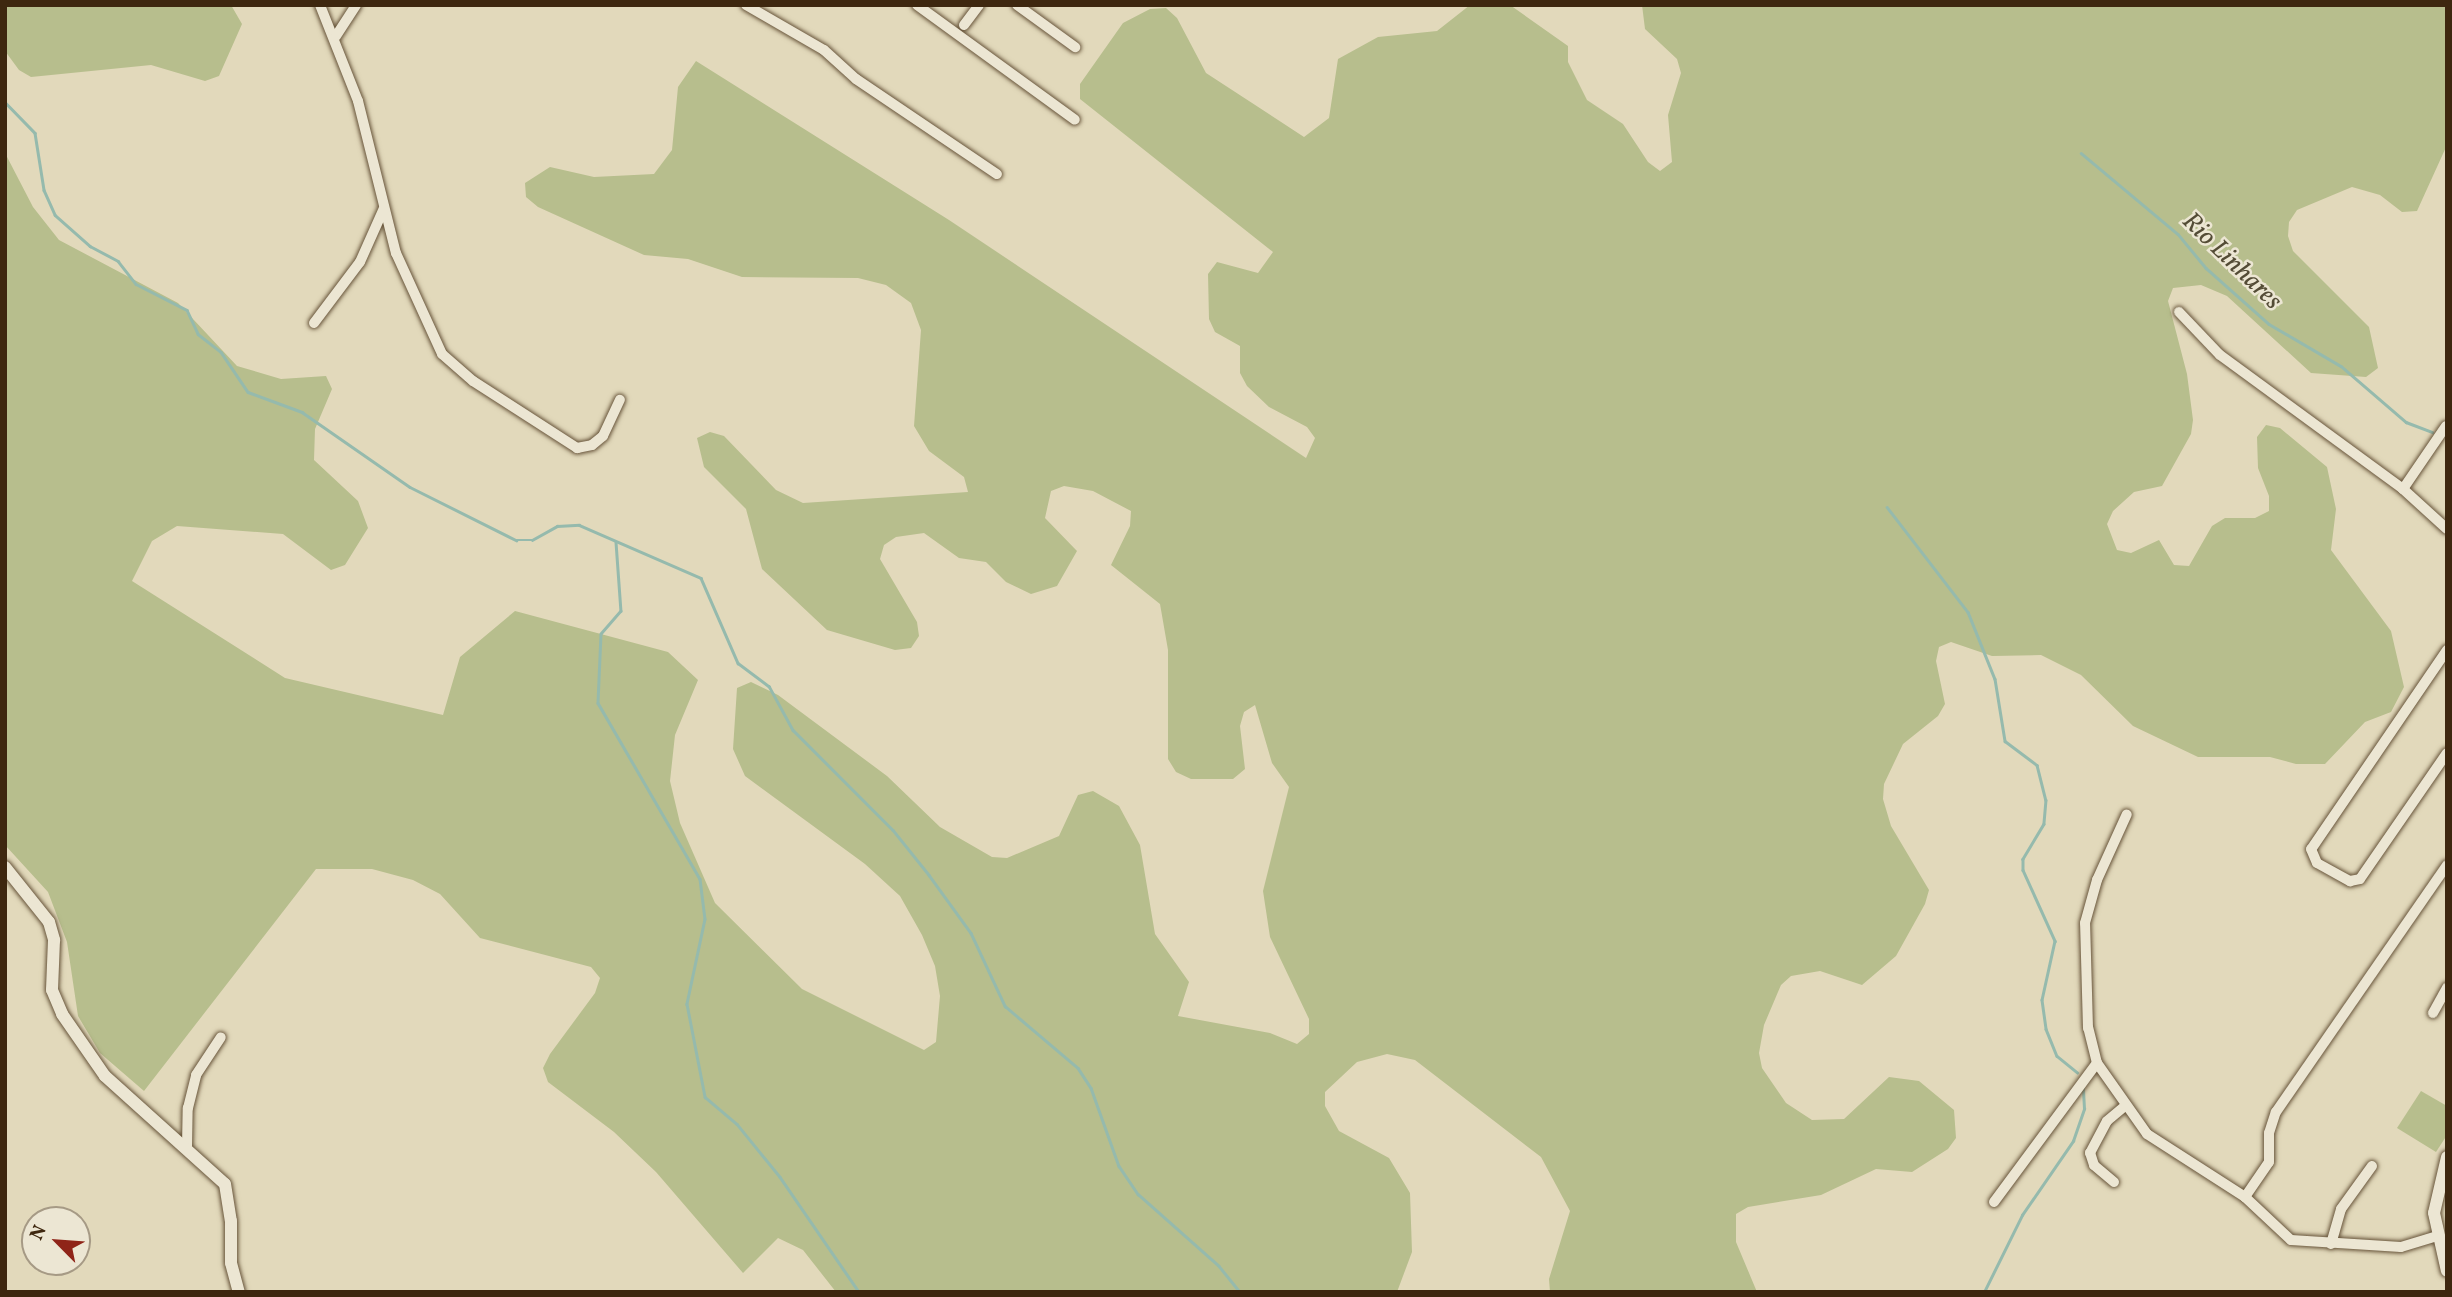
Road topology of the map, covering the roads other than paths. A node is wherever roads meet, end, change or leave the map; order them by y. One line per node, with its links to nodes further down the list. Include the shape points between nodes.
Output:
1 (320, 5): 8 (street)
2 (356, 5): 8 (street)
3 (746, 5): 11 (street, via 824,50 856,79)
4 (917, 5): 10 (street)
5 (979, 5): 7 (street)
6 (1017, 5): 9 (street)
7 (964, 25)
8 (335, 36): 12 (street, via 379,171)
9 (1074, 47)
10 (1075, 120)
11 (998, 174)
12 (384, 208): 14 (street, via 360,262); 15 (street, via 396,253 430,333 454,367 578,448 603,436)
13 (2179, 312): 17 (street, via 2220,355)
14 (314, 323)
15 (620, 400)
16 (2446, 426): 17 (street)
17 (2403, 489): 18 (street)
18 (2447, 529)
19 (2447, 650): 20 (street, via 2311,849 2317,863 2350,881 2360,879)
20 (2447, 753)
21 (2127, 814): 27 (street, via 2097,880 2085,923 2088,1028)
22 (2447, 865): 33 (street, via 2276,1112 2269,1133 2269,1162)
23 (5, 867): 29 (street, via 49,922 54,940 52,990 62,1014 105,1076)
24 (2447, 988): 25 (street)
25 (2433, 1013)
26 (221, 1037): 29 (street, via 196,1075 188,1108)
27 (2097, 1063): 28 (street); 34 (street)
28 (2125, 1107): 32 (street, via 2107,1121 2090,1153 2095,1165); 33 (street, via 2162,1145)
29 (187, 1147): 39 (street, via 220,1177 228,1193 231,1263)
30 (2447, 1157): 35 (street, via 2435,1197)
31 (2372, 1166): 36 (street, via 2341,1209)
32 (2114, 1182)
33 (2245, 1197): 36 (street, via 2291,1240)
34 (1994, 1202)
35 (2436, 1236): 36 (street, via 2401,1247); 37 (street)
36 (2331, 1244)
37 (2443, 1248): 38 (street)
38 (2447, 1271)
39 (239, 1292)

